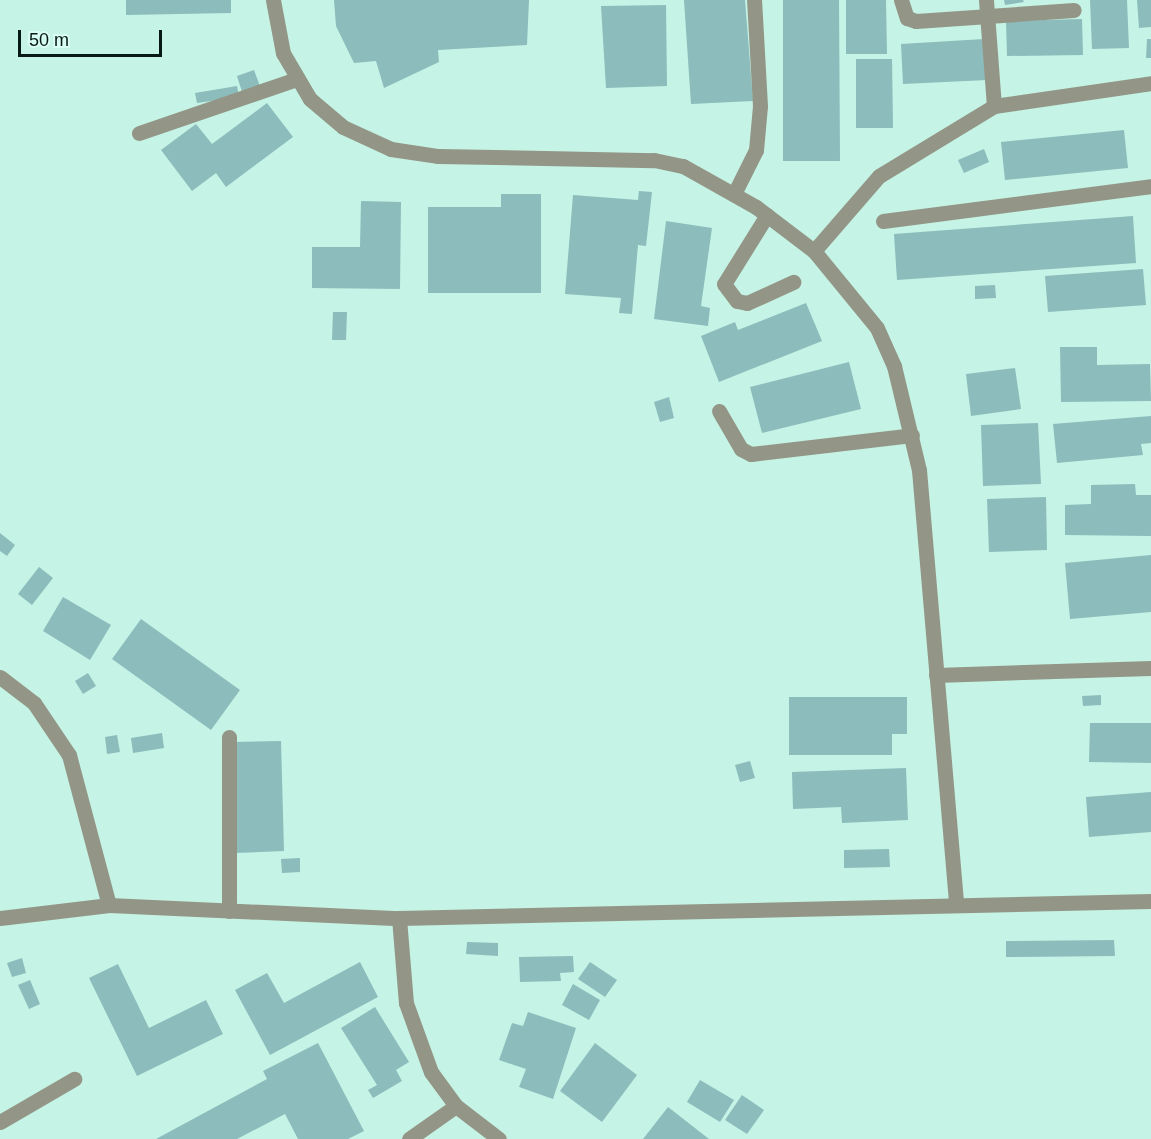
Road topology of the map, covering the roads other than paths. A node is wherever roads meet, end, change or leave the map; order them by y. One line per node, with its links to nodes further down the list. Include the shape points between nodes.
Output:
1 (273, 0): 7 (street, via 283,53)
2 (754, 0): 12 (street, via 759,117 756,150)
3 (901, 0): 6 (street, via 908,18 916,21)
4 (986, 0): 6 (street)
5 (1074, 10): 6 (street)
6 (987, 17): 9 (street)
7 (297, 79): 10 (street); 12 (street, via 310,99 343,127 391,149 438,156 654,160 683,166)
8 (1151, 83): 9 (street)
9 (994, 106): 15 (street, via 879,176)
10 (139, 133)
11 (1151, 186): 14 (street)
12 (735, 194): 13 (street)
13 (767, 215): 15 (street); 16 (street, via 724,284 737,301 747,303)
14 (883, 222)
15 (814, 251): 18 (street, via 877,328 894,366)
16 (793, 282)
17 (719, 411): 18 (street, via 741,449 751,454)
18 (912, 435): 20 (street)
19 (1151, 668): 20 (street)
20 (936, 675): 24 (street)
21 (0, 677): 25 (street, via 34,703 69,755)
22 (229, 737): 26 (street)
23 (1151, 901): 24 (street)
24 (956, 904): 28 (street)
25 (109, 905): 26 (street); 27 (street)
26 (229, 912): 28 (street)
27 (0, 918)
28 (399, 918): 30 (street, via 406,1003 415,1034 431,1072)
29 (74, 1079): 31 (street)
30 (456, 1106): 32 (street); 33 (street)
31 (0, 1122)
32 (409, 1139)
33 (499, 1139)

